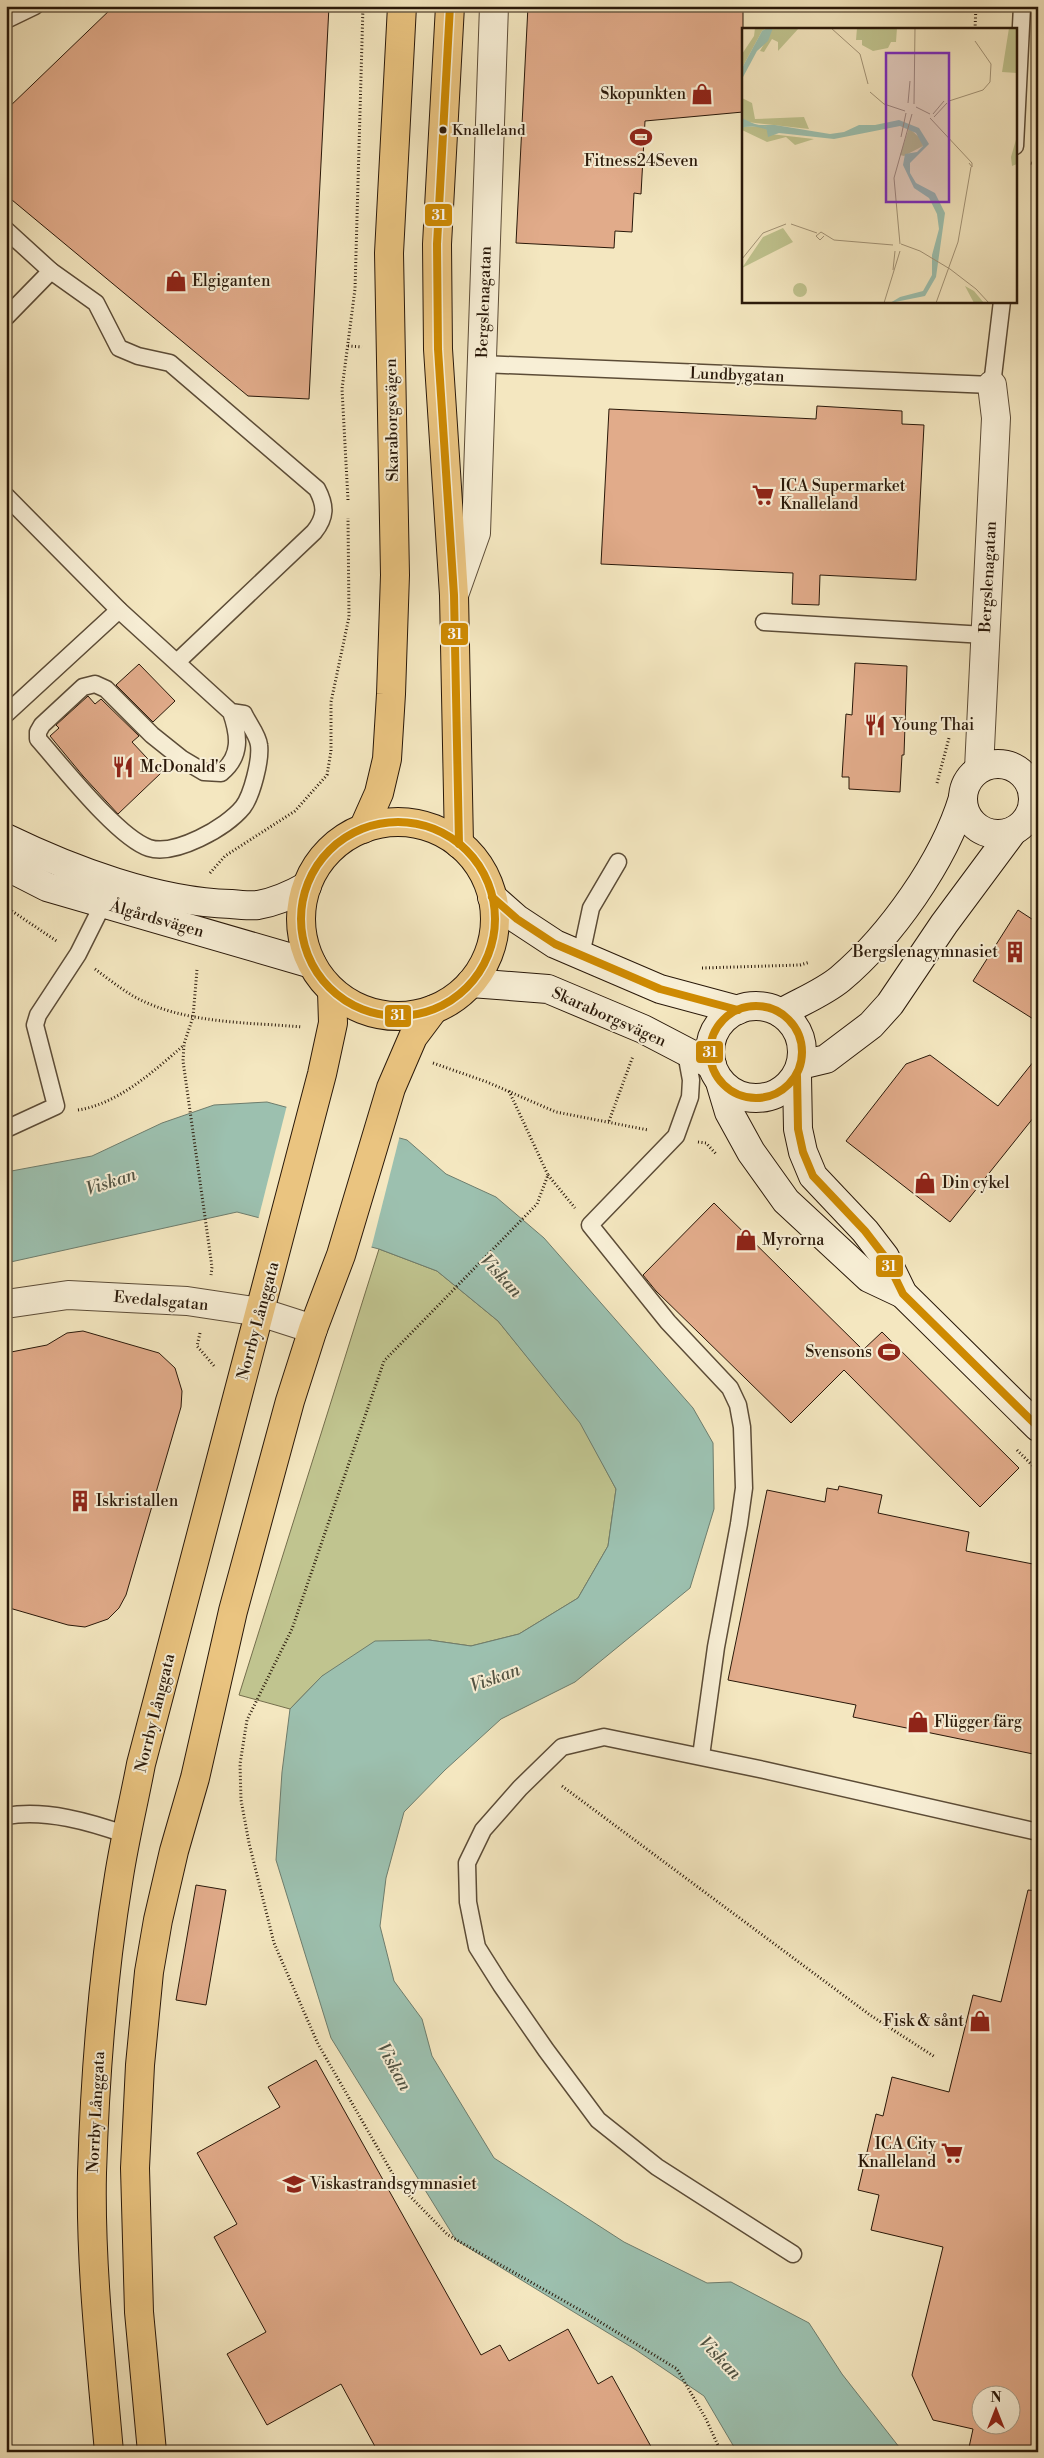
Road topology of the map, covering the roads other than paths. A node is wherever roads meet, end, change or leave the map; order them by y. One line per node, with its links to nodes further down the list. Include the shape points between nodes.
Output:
1 (35, 6): 6 (lane)
2 (402, 6): 25 (main road, Skaraborgsvägen, via 389,253 395,575 391,694 387,759 379,793)
3 (450, 6): 15 (main road, via 437,244 438,349)
4 (494, 6): 12 (street, Bergslenagatan)
5 (1022, 6): 7 (lane)
6 (6, 20)
7 (1016, 126)
8 (6, 230): 9 (lane)
9 (51, 271): 11 (lane); 19 (lane, via 96,303 119,348 170,363 317,489 324,503 323,520 314,532)
10 (1002, 302): 13 (lane)
11 (6, 317)
12 (482, 364): 13 (lane, Lundbygatan); 15 (street, Bergslenagatan, via 476,533)
13 (992, 385): 18 (street, Bergslenagatan, via 996,418)
14 (6, 496): 16 (lane)
15 (454, 594): 28 (main road)
16 (119, 610): 19 (lane); 21 (lane)
17 (764, 622): 18 (lane)
18 (985, 635): 22 (street, Bergslenagatan)
19 (177, 662): 20 (lane)
20 (231, 712): 20 (lane, via 237,728 237,748 232,764 221,773 204,772 182,759 152,735 106,689 95,684 84,687 42,725 38,739 114,823 134,841 162,851 203,836 228,821 243,806 257,768 259,744 244,714)
21 (6, 714)
22 (979, 769): 23 (street, via 970,777); 24 (street, via 991,764 1016,768 1029,783)
23 (963, 798): 26 (street, via 964,810 978,828 990,833); 40 (street, via 955,824 911,900 869,951 839,980)
24 (1035, 801): 26 (street, via 1023,824)
25 (363, 829): 28 (main road, via 388,823 413,824 438,831); 31 (main road, via 342,840 325,856)
26 (1013, 831): 42 (street, via 890,1004 870,1025 826,1059)
27 (7, 836): 31 (street, Ålgårdsvägen, via 96,874 188,900 257,905 287,898)
28 (459, 844): 32 (main road, via 483,873)
29 (618, 862): 34 (lane, via 590,908)
30 (6, 866): 33 (street, Ålgårdsvägen, via 48,887)
31 (307, 886): 35 (main road, via 301,920)
32 (492, 897): 34 (street, via 524,924); 36 (main road, via 495,921 492,943 484,964)
33 (103, 904): 35 (street, Ålgårdsvägen); 44 (lane, via 78,954 38,1015 35,1026 56,1106)
34 (580, 955): 39 (street, via 660,989)
35 (312, 964): 37 (main road)
36 (471, 983): 38 (main road); 41 (street, Skaraborgsvägen, via 548,988 643,1028)
37 (332, 991): 38 (main road, via 350,1004 381,1014 413,1015); 47 (main road, Norrby Långgata, via 334,1023)
38 (434, 1009): 48 (main road, via 413,1037 391,1088 341,1255)
39 (738, 1010): 40 (street, via 764,1006); 43 (street, via 724,1019 714,1032 711,1043)
40 (781, 1013): 42 (street, via 795,1026 800,1036)
41 (686, 1053): 43 (street, Skaraborgsvägen); 50 (lane, via 692,1080 690,1097 676,1136 590,1225 668,1322 730,1388 738,1405 744,1488 716,1647)
42 (799, 1070): 43 (street, via 783,1090 755,1099 736,1094); 45 (street, via 798,1129 813,1176 885,1257)
43 (716, 1074): 45 (street, via 728,1112 751,1152 786,1201 869,1278)
44 (6, 1129)
45 (903, 1294): 49 (street)
46 (6, 1304): 47 (street, Evedalsgatan, via 68,1295 187,1301)
47 (260, 1312): 48 (street, Evedalsgatan); 53 (main road, Norrby Långgata, via 141,1764)
48 (313, 1330): 56 (main road, via 232,1611 195,1778 172,1860 150,1972 140,2066 135,2168 140,2322)
49 (1038, 1427)
50 (702, 1756): 52 (lane); 54 (lane, via 604,1737 562,1747 483,1830 467,1863 468,1902 477,1947 529,2026 598,2120 657,2167)
51 (6, 1816): 53 (lane, via 40,1814 103,1826)
52 (1038, 1832)
53 (127, 1835): 55 (main road, Norrby Långgata, via 106,1963 92,2174 96,2284)
54 (793, 2254)
55 (109, 2452)
56 (152, 2452)

